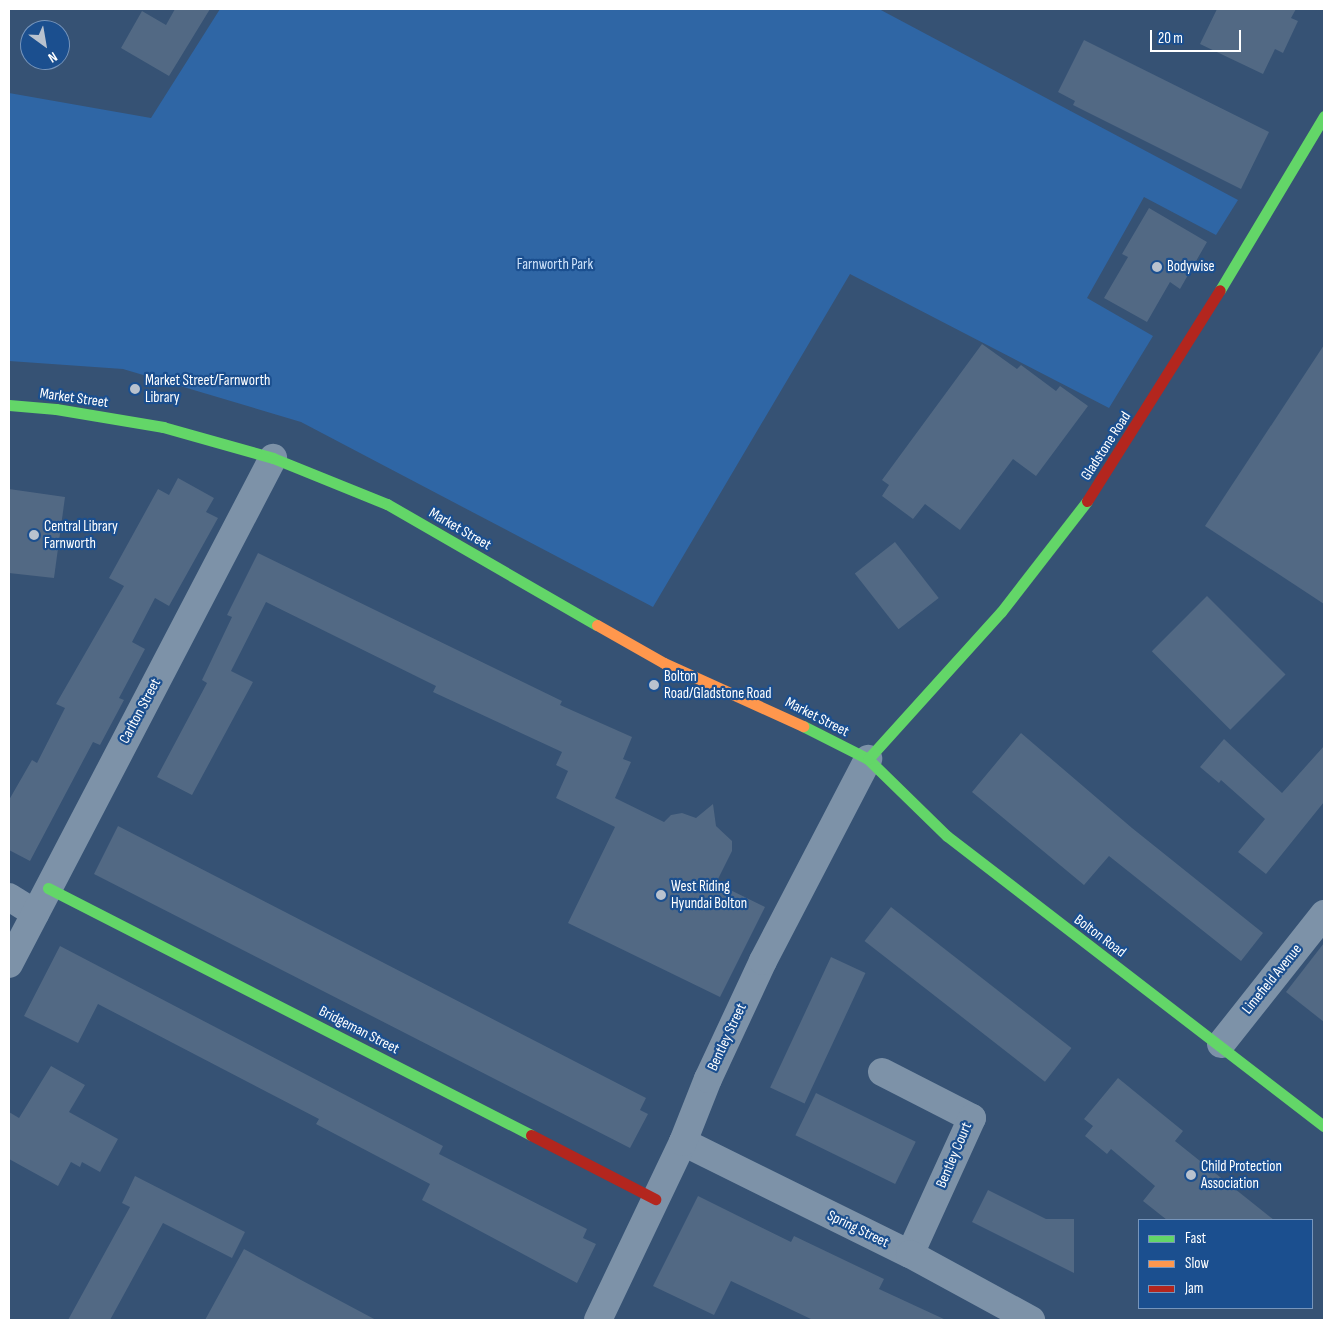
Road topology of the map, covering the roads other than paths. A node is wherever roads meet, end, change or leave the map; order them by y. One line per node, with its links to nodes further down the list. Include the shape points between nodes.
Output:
1 (1324, 116): 4 (main road, Gladstone Road, via 1162,386 1089,499 1001,612)
2 (9, 405): 3 (main road, Market Street, via 56,409 163,427)
3 (273, 458): 4 (main road, Market Street, via 387,504 664,664 780,714); 5 (street, Carlton Street)
4 (868, 759): 10 (main road, Bolton Road, via 947,836 1038,909); 13 (street, Bentley Street, via 818,849 763,961 708,1078)
5 (48, 888): 7 (street, Carlton Street); 14 (main road, Bridgeman Street)
6 (9, 897): 7 (street)
7 (35, 913): 9 (street, Carlton Street)
8 (1324, 914): 10 (street, Limefield Avenue)
9 (9, 964)
10 (1221, 1044): 12 (main road, Bolton Road)
11 (882, 1072): 15 (street, Bentley Court, via 972,1118)
12 (1324, 1126)
13 (683, 1142): 14 (street, Bentley Street); 15 (street, Spring Street)
14 (655, 1199): 16 (street, Bentley Street)
15 (910, 1254): 17 (street, Spring Street)
16 (598, 1320)
17 (1031, 1320)

